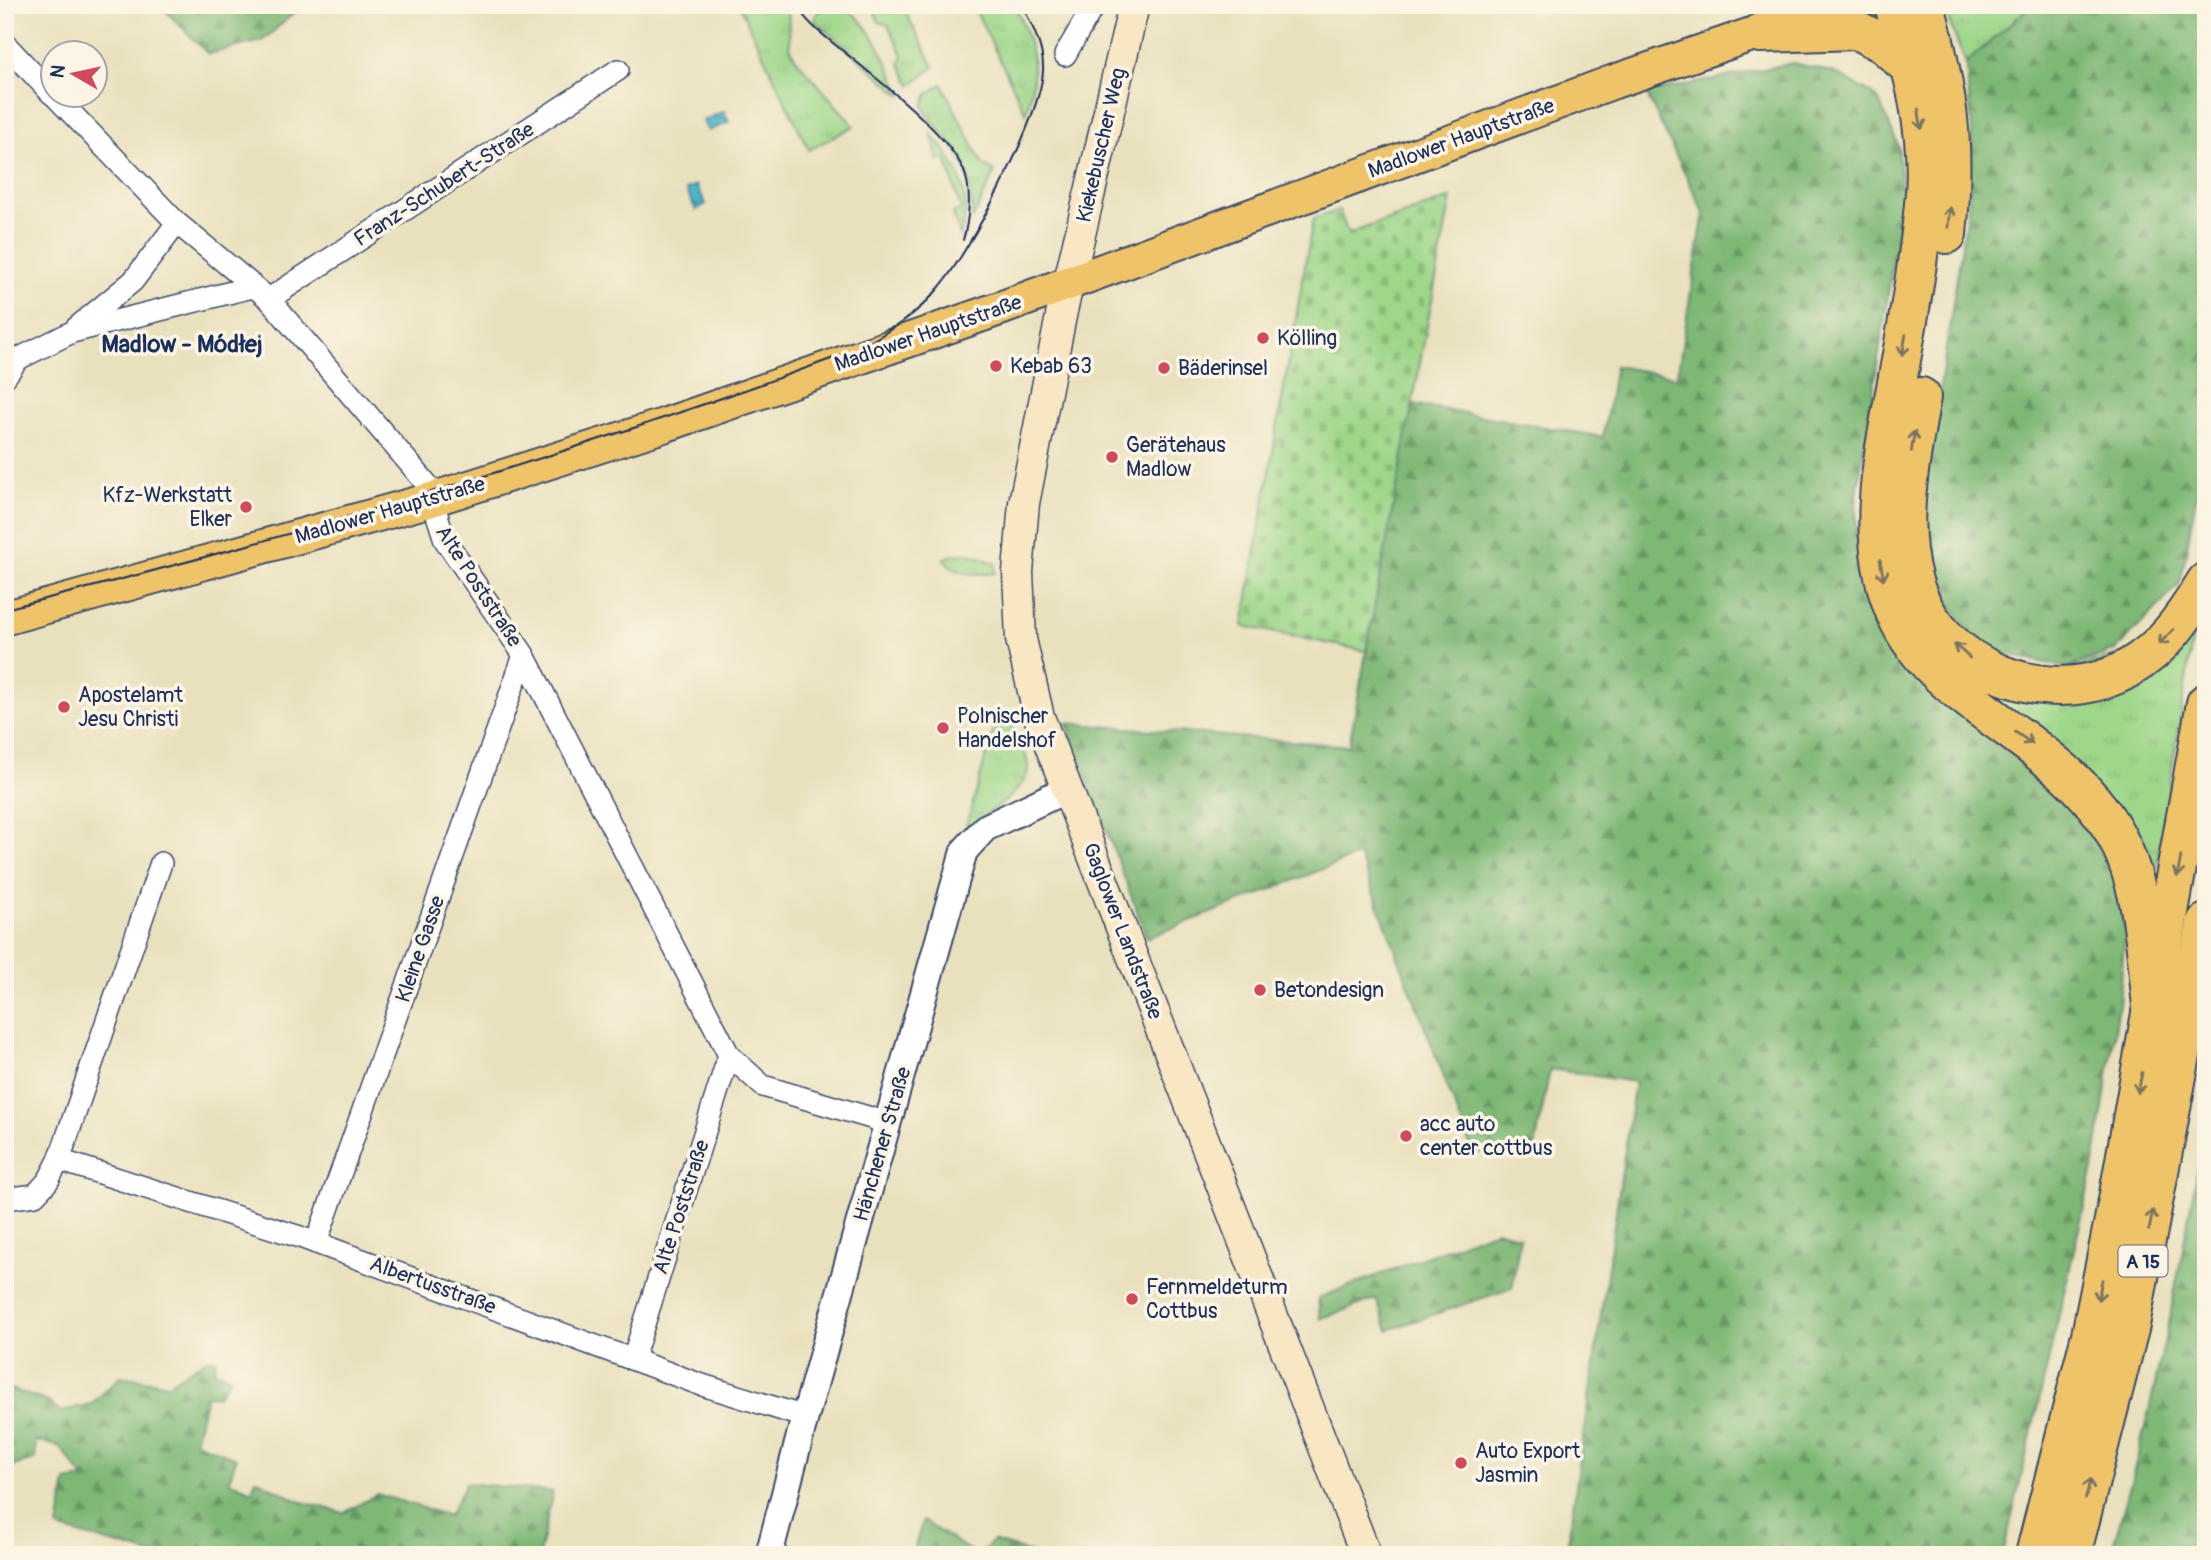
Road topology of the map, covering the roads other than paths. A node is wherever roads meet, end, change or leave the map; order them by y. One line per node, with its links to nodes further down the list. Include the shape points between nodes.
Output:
1 (1094, 5): 8 (street)
2 (1134, 5): 14 (main road, Kiekebuscher Weg)
3 (1837, 5): 6 (main road, Madlower Hauptstraße)
4 (1894, 5): 10 (highway)
5 (1926, 5): 19 (highway, one-way to 5, via 2180,623 2153,651 2100,681 2073,687 2012,680 1967,656 1944,634 1913,584 1906,551 1909,467 1946,237 1952,160 1943,70)
6 (1760, 33): 10 (highway, via 1857,30 1885,44); 14 (main road, Madlower Hauptstraße, via 1613,82)
7 (5, 44): 11 (street, Alte Poststraße)
8 (1065, 55)
9 (618, 69): 15 (street, Franz-Schubert-Straße)
10 (1913, 70): 27 (highway, one-way to 27, via 1925,191 1881,477 1877,539 1882,572 1893,608 1926,660 1969,700 2079,783 2114,831 2136,888)
11 (38, 78)
12 (66, 108): 13 (street, Alte Poststraße)
13 (177, 223): 15 (street, Alte Poststraße); 16 (street, Franz-Schubert-Straße, via 133,281)
14 (1068, 284): 18 (main road, Madlower Hauptstraße, via 665,425); 23 (main road, Gaglower Landstraße, via 1024,503 1018,572 1021,639 1039,717)
15 (261, 293): 16 (street, Franz-Schubert-Straße); 18 (street, Alte Poststraße, via 399,447 427,484)
16 (72, 332): 17 (street, Franz-Schubert-Straße, via 18,359)
17 (5, 377)
18 (430, 500): 20 (main road, Madlower Hauptstraße); 21 (street, Alte Poststraße, via 445,540)
19 (2206, 582)
20 (5, 618)
21 (524, 656): 28 (street, Alte Poststraße); 32 (street, Kleine Gasse)
22 (2206, 703): 27 (highway, A 15, one-way to 27)
23 (1067, 789): 29 (street, Hänchener Straße, via 985,828 964,851); 36 (main road, Gaglower Landstraße)
24 (161, 863): 30 (street)
25 (2206, 923): 26 (highway, A 15)
26 (2202, 956): 38 (highway, A 15, one-way to 26, via 2130,1325)
27 (2153, 1016): 37 (highway, A 15, one-way to 37, via 2091,1335)
28 (729, 1055): 29 (street, Alte Poststraße, via 763,1086); 33 (street, Alte Poststraße)
29 (888, 1123): 34 (street, Hänchener Straße)
30 (59, 1160): 31 (street, via 35,1195); 32 (street, Albertusstraße)
31 (5, 1199)
32 (316, 1243): 33 (street, Albertusstraße)
33 (633, 1359): 34 (street, Albertusstraße)
34 (805, 1417): 35 (street, Hänchener Straße)
35 (769, 1555)
36 (1366, 1555)
37 (2035, 1555)
38 (2071, 1555)

